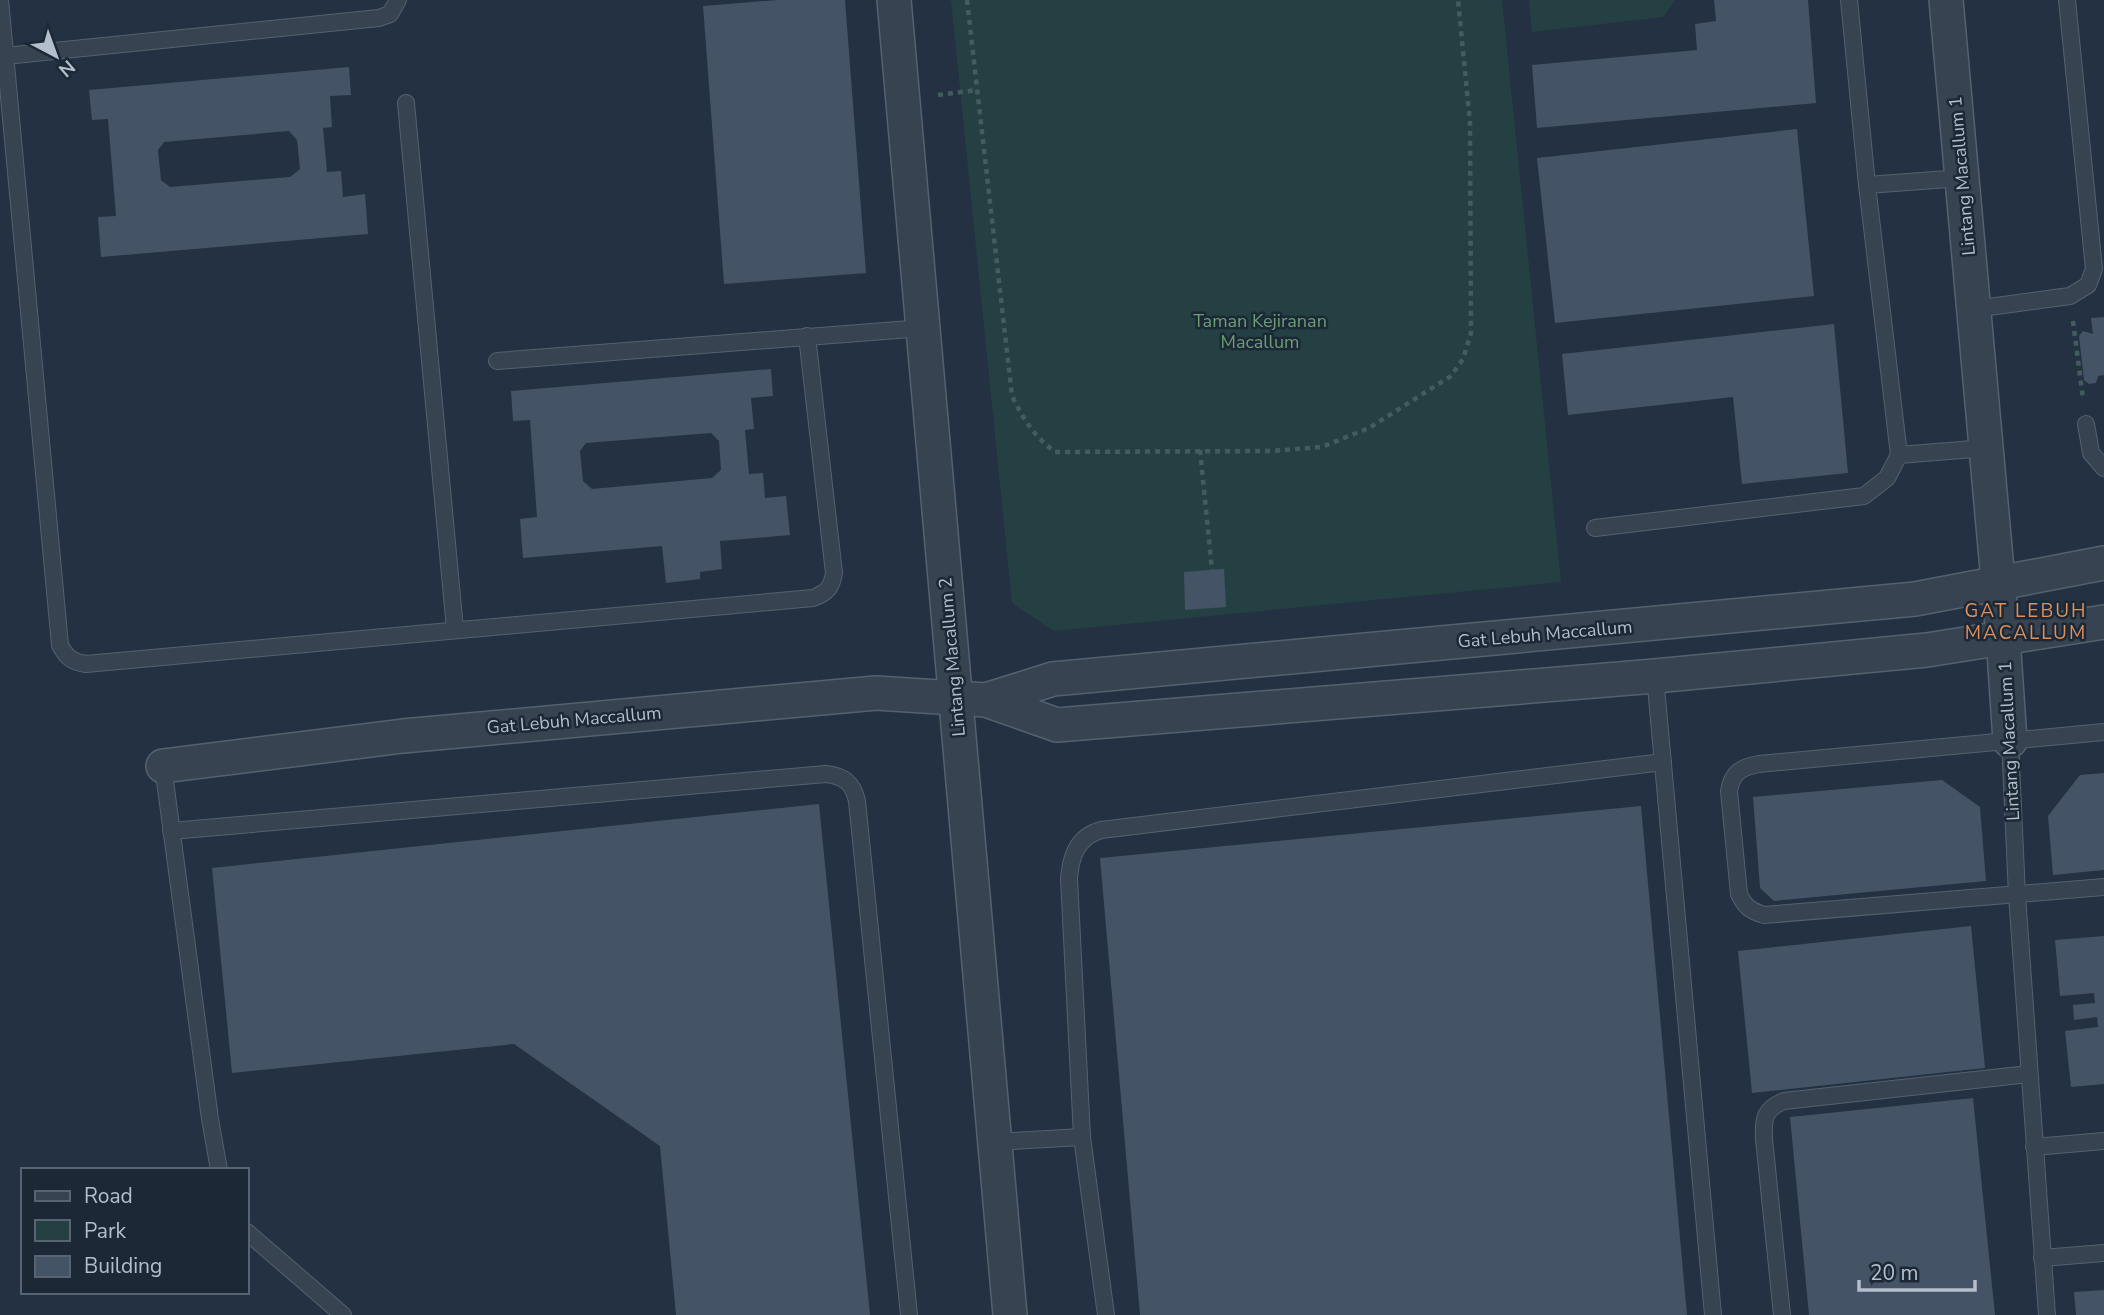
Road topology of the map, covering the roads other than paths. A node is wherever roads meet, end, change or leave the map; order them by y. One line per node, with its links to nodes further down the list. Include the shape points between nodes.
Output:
1 (0, 0): 7 (lane)
2 (398, 0): 7 (lane, via 390,14 379,18)
3 (894, 0): 13 (street, Lintang Macallum 2)
4 (1849, 0): 10 (lane)
5 (1946, 0): 9 (street, Lintang Macallum 1)
6 (2067, 0): 11 (lane)
7 (5, 56): 24 (lane, via 60,645 65,655 86,664)
8 (406, 103): 24 (lane)
9 (1962, 178): 10 (lane); 12 (street, Lintang Macallum 1)
10 (1867, 185): 18 (lane)
11 (2099, 269): 12 (lane, via 2088,285 2070,296)
12 (1974, 309): 17 (street, Lintang Macallum 1)
13 (923, 328): 14 (lane); 27 (street, Lintang Macallum 2)
14 (807, 336): 15 (lane); 24 (lane, via 834,573 825,594)
15 (497, 361)
16 (2086, 425): 19 (lane, via 2091,453)
17 (1986, 448): 18 (lane); 22 (street, Lintang Macallum 1)
18 (1899, 455): 20 (lane, via 1887,478 1864,496)
19 (2104, 468)
20 (1595, 528)
21 (2104, 564): 22 (street, Gat Lebuh Maccallum)
22 (1998, 583): 25 (street, Lintang Macallum 1); 27 (street, Gat Lebuh Maccallum, via 1915,599 1053,679)
23 (2104, 622): 25 (street, Gat Lebuh Maccallum)
24 (455, 629)
25 (2004, 637): 26 (street, Gat Lebuh Maccallum, via 1927,650); 29 (street, Lintang Macallum 1)
26 (1655, 676): 27 (street, Gat Lebuh Maccallum, via 1057,724); 30 (lane)
27 (971, 699): 31 (street, Gat Lebuh Maccallum, via 876,693 403,736); 38 (street, Lintang Macallum 2)
28 (2104, 732): 29 (lane)
29 (2010, 741): 34 (lane, Lintang Macallum 1); 34 (lane, via 1748,766 1731,780 1729,791 1740,894 1753,912 1764,915)
30 (1663, 762): 36 (lane, via 1089,833 1071,858 1069,878); 48 (lane)
31 (163, 766): 32 (lane)
32 (171, 831): 40 (lane); 45 (lane, via 826,774 847,780 857,801)
33 (2104, 887): 34 (lane)
34 (2017, 895): 35 (lane, Lintang Macallum 1)
35 (2029, 1074): 39 (lane, Lintang Macallum 1); 49 (lane, via 1773,1105 1766,1114 1764,1139)
36 (1082, 1137): 38 (lane); 47 (lane)
37 (2104, 1141): 39 (lane)
38 (995, 1142): 46 (street, Lintang Macallum 2)
39 (2034, 1147): 43 (lane, Lintang Macallum 1)
40 (219, 1168)
41 (248, 1233): 44 (lane)
42 (2104, 1253): 43 (lane)
43 (2042, 1258): 50 (lane, Lintang Macallum 1)
44 (343, 1315)
45 (909, 1315)
46 (1010, 1315)
47 (1106, 1315)
48 (1713, 1315)
49 (1782, 1315)
50 (2047, 1315)

